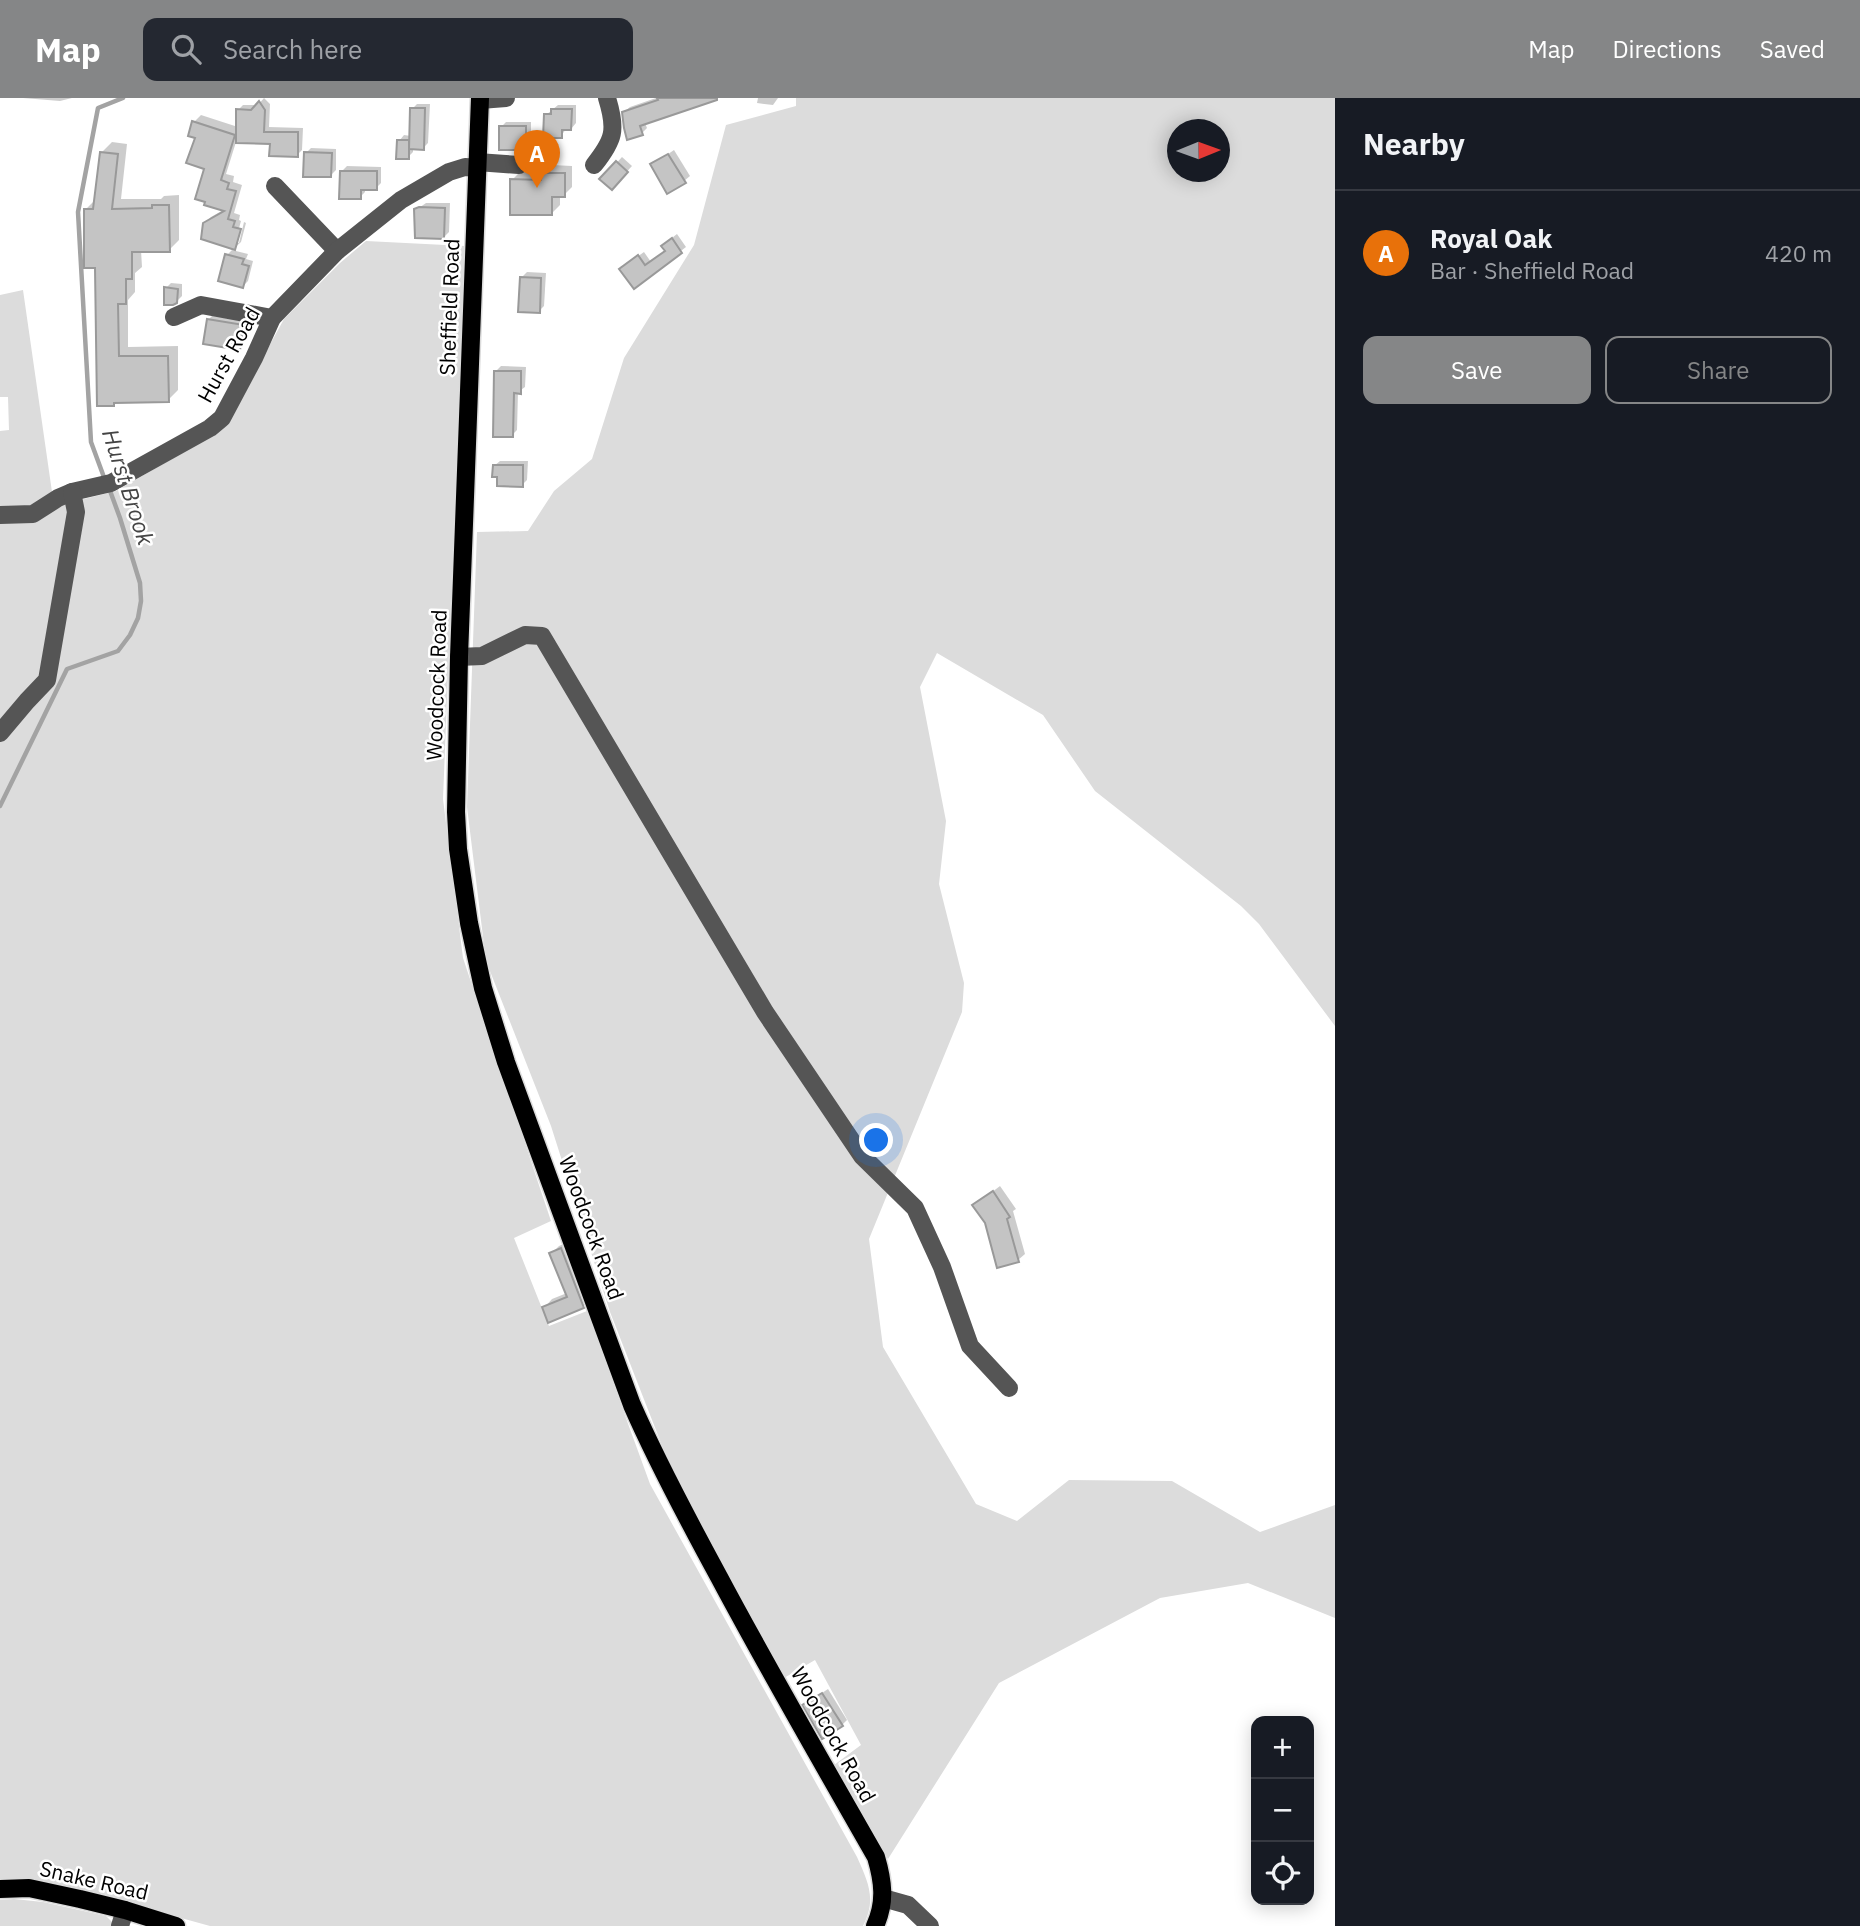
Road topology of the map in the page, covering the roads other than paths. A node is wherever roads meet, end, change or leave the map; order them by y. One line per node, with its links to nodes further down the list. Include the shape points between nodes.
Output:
1 (506, 98): 3 (street)
2 (607, 98): 6 (street, via 612,136)
3 (480, 99): 4 (main road, Sheffield Road)
4 (477, 165): 5 (street, Hurst Road); 8 (street, Hurst Road, via 449,172 401,200); 13 (main road, Sheffield Road)
5 (519, 165)
6 (594, 165)
7 (275, 186): 8 (street)
8 (337, 251): 10 (street, Hurst Road)
9 (174, 317): 10 (street, via 201,305)
10 (272, 318): 11 (street, Hurst Road, via 222,418 111,483)
11 (78, 491): 12 (street, Hurst Road, via 33,514); 15 (street, via 47,680)
12 (0, 514)
13 (465, 517): 14 (main road, Woodcock Road)
14 (459, 657): 16 (street, via 482,656 525,635 542,636 765,1012 862,1156 915,1208 942,1266 970,1346); 18 (main road, Woodcock Road, via 458,849 477,963 506,1062 650,1447 876,1857)
15 (0, 733)
16 (1009, 1388)
17 (0, 1889): 19 (main road, Snake Road, via 29,1888)
18 (883, 1898): 21 (main road); 22 (street, via 908,1905)
19 (122, 1918): 20 (main road, Snake Road)
20 (176, 1926)
21 (875, 1926)
22 (930, 1926)

